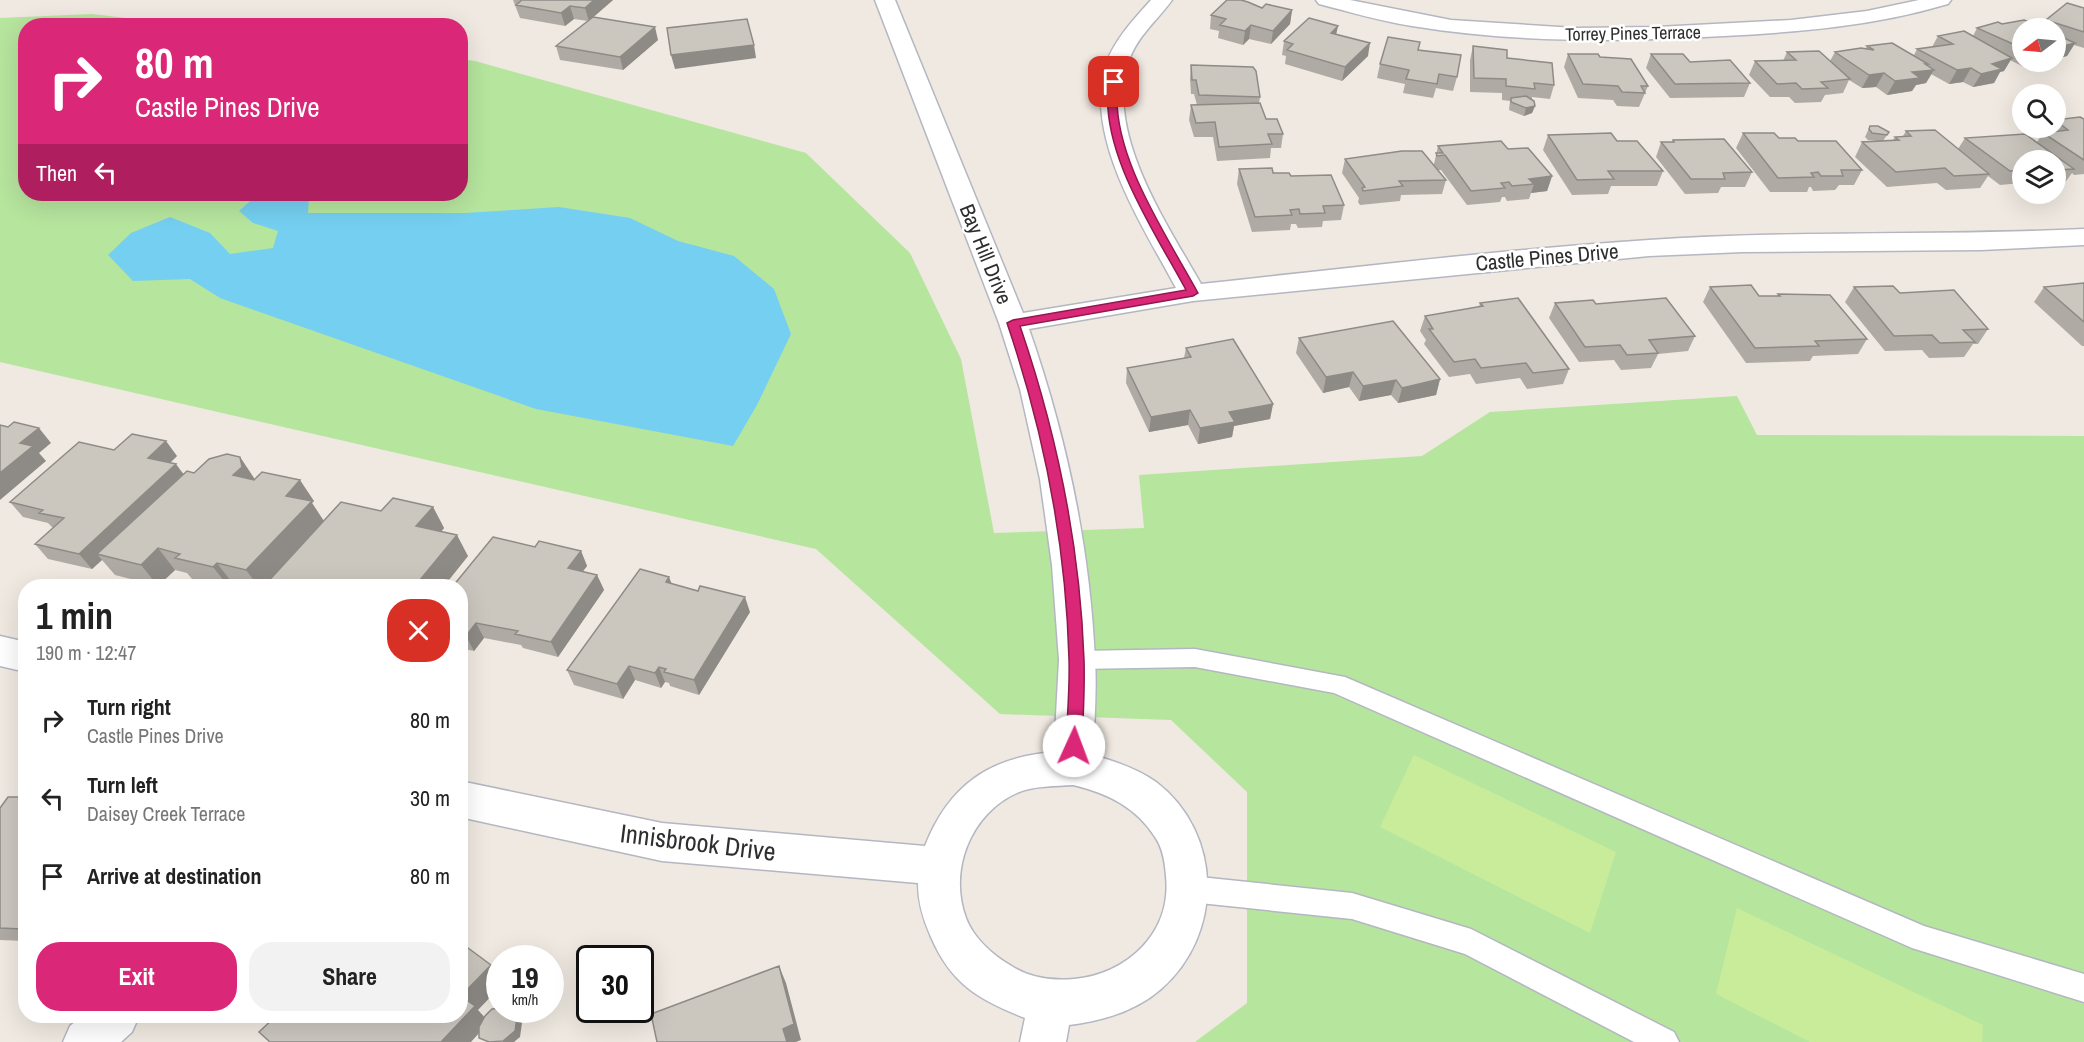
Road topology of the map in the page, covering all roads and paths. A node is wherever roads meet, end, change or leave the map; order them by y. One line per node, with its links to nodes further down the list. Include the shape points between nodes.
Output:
1 (885, 0): 7 (street, Bay Hill Drive)
2 (1162, 0): 6 (street, via 1117,64 1111,100 1133,182)
3 (1326, 0): 4 (street, Torrey Pines Terrace, via 1409,20 1576,35 1808,26 1856,21)
4 (1941, 0)
5 (2084, 237): 6 (street, Castle Pines Drive, via 1649,248)
6 (1193, 293): 7 (street, Castle Pines Drive)
7 (1013, 323): 10 (street, Bay Hill Drive, via 1035,389 1056,479 1069,565)
8 (0, 651): 9 (street)
9 (18, 655)
10 (1077, 660): 11 (street, Bay Hill Drive); 15 (lane, via 1196,658 1338,684 1922,939)
11 (1073, 768): 13 (street, via 1036,770 1002,782 972,802 950,831); 14 (street, via 1109,776 1133,789 1167,820 1183,852)
12 (468, 801): 13 (street, Innisbrook Drive, via 662,842)
13 (939, 866): 16 (street, via 938,903 951,938 976,969)
14 (1190, 889): 16 (street, via 1182,926 1162,959 1132,985); 19 (lane, via 1352,906 1471,942)
15 (2084, 988)
16 (1047, 1022)
17 (108, 1023): 18 (street)
18 (86, 1042)
19 (1664, 1042)

